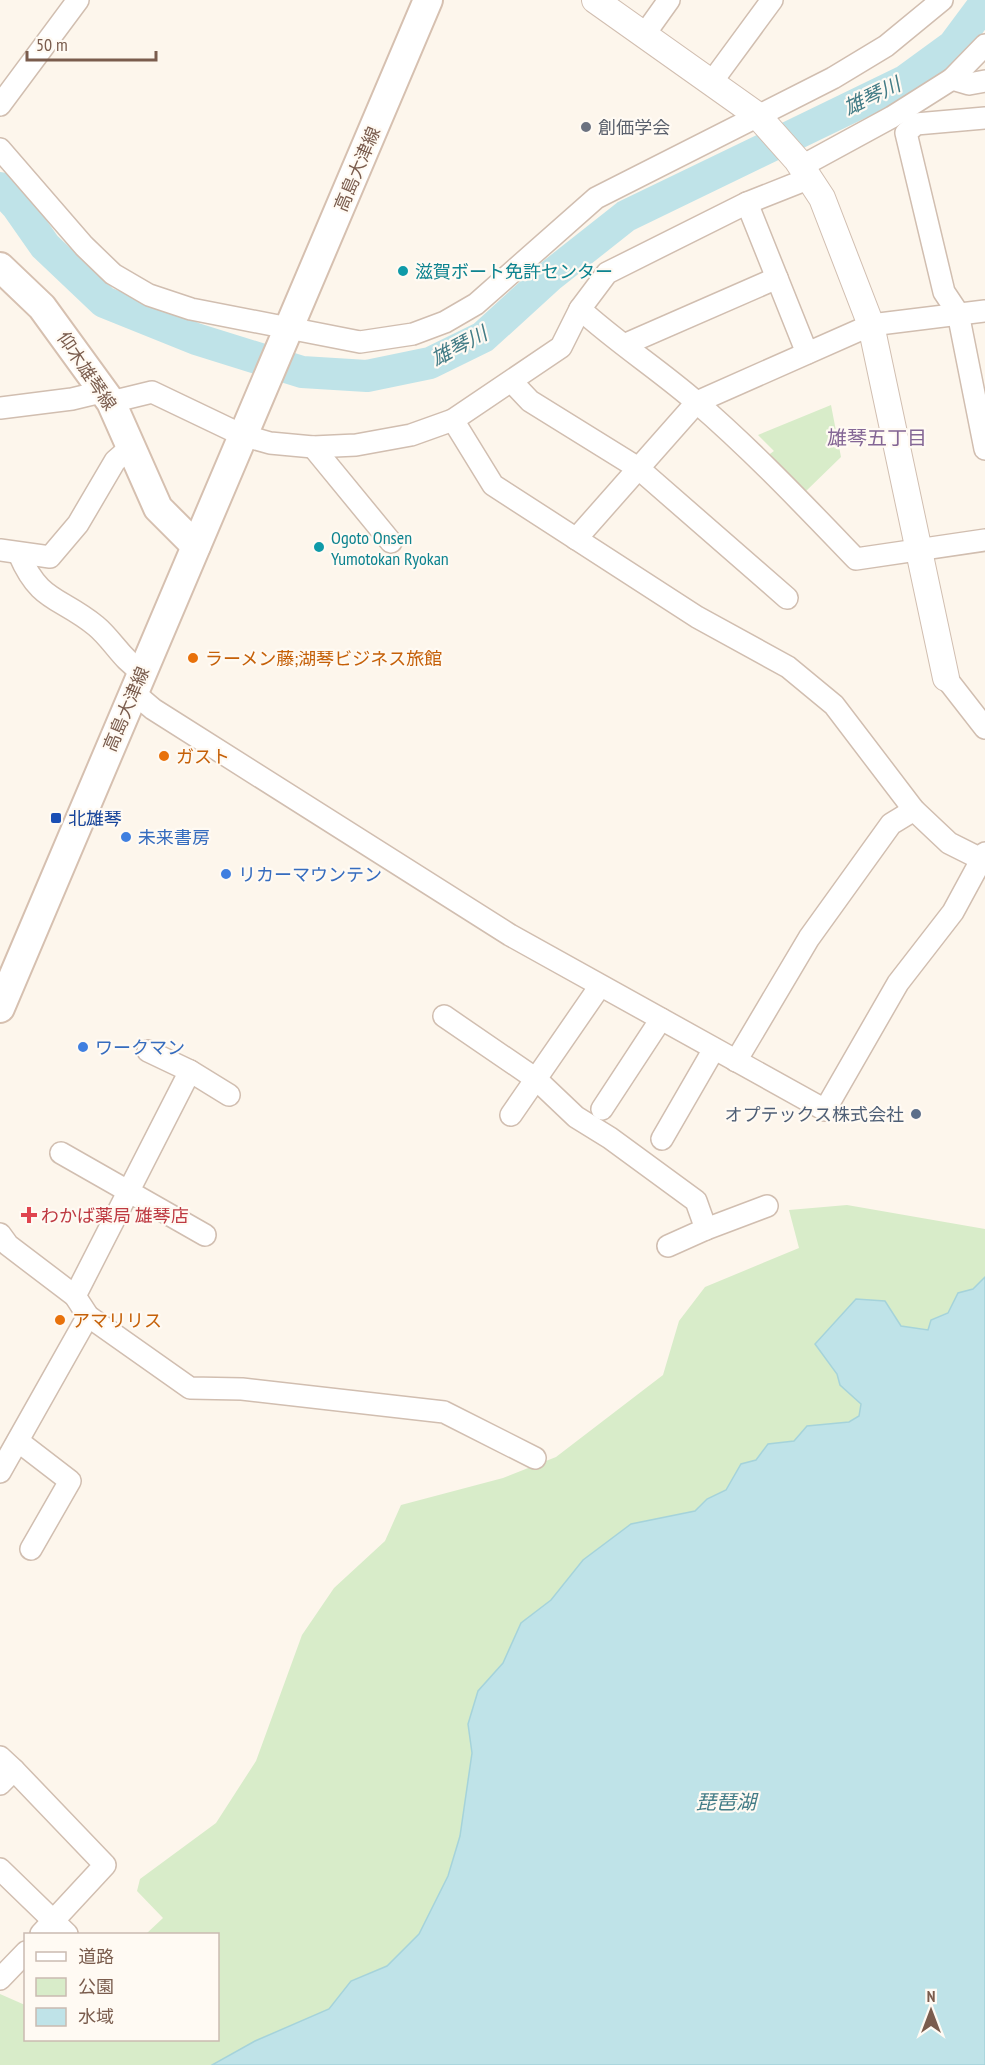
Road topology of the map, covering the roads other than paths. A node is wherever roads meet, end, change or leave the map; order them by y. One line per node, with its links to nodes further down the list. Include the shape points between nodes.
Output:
1 (78, 0): 12 (street)
2 (428, 0): 24 (main road, 高島大津線)
3 (595, 0): 7 (street)
4 (669, 0): 7 (street)
5 (772, 0): 11 (street)
6 (942, 0): 13 (street, via 886,46 833,78)
7 (644, 35): 11 (street)
8 (985, 45): 9 (street)
9 (952, 79): 10 (street, via 969,84); 16 (street)
10 (985, 81)
11 (711, 83): 13 (street)
12 (0, 105)
13 (757, 115): 16 (street); 24 (street, via 596,198 476,304 445,322 413,334 360,342)
14 (985, 118): 22 (street, via 916,124 906,133 944,292)
15 (0, 149): 24 (street, via 113,274 148,295)
16 (803, 168): 17 (street); 23 (street, via 822,198)
17 (747, 203): 19 (street); 20 (street, via 607,273)
18 (0, 267): 28 (main road, 仰木雄琴線, via 42,308)
19 (777, 278): 25 (street); 26 (street)
20 (580, 309): 25 (street); 27 (street, via 561,347)
21 (985, 310): 22 (street)
22 (958, 313): 23 (street); 35 (street)
23 (871, 325): 26 (street); 41 (street)
24 (287, 333): 32 (main road, 高島大津線)
25 (626, 344): 29 (street)
26 (807, 353): 29 (street)
27 (512, 382): 31 (street); 36 (street, via 530,401)
28 (106, 397): 30 (street); 32 (street, via 152,392); 33 (main road, 仰木雄琴線)
29 (697, 402): 36 (street); 41 (street, via 856,559)
30 (0, 408)
31 (453, 420): 34 (street, via 400,437); 37 (street, via 494,485)
32 (248, 422): 34 (street, via 270,443); 40 (main road, 高島大津線)
33 (131, 447): 40 (main road, 仰木雄琴線, via 158,508); 42 (street, via 115,460 78,524 50,557)
34 (313, 447): 39 (street)
35 (985, 449)
36 (638, 468): 37 (street); 43 (street)
37 (576, 539): 47 (street, via 697,617 788,667 834,705)
38 (985, 540): 41 (street)
39 (392, 542)
40 (196, 546): 45 (main road, 高島大津線)
41 (919, 550): 44 (street)
42 (9, 552): 45 (street, via 44,594 96,626 128,663)
43 (787, 597)
44 (946, 678): 46 (street)
45 (137, 682): 49 (street, via 153,709 470,910); 50 (main road, 高島大津線)
46 (985, 728)
47 (914, 810): 48 (street, via 949,843); 55 (street, via 891,824 816,929)
48 (984, 858): 55 (street, via 953,912 898,983 825,1110)
49 (600, 986): 52 (street); 57 (street)
50 (0, 1008)
51 (444, 1016): 57 (street)
52 (660, 1019): 53 (street); 59 (street)
53 (714, 1049): 55 (street); 61 (street)
54 (148, 1051): 56 (street)
55 (736, 1061)
56 (190, 1071): 58 (street); 63 (street)
57 (536, 1078): 60 (street); 65 (street, via 576,1117 696,1201)
58 (229, 1095)
59 (602, 1109)
60 (511, 1115)
61 (662, 1139)
62 (61, 1153): 63 (street)
63 (127, 1190): 67 (street); 69 (street)
64 (767, 1206): 65 (street)
65 (706, 1229): 68 (street)
66 (0, 1234): 69 (street, via 8,1245)
67 (205, 1235)
68 (668, 1246)
69 (75, 1296): 70 (street)
70 (88, 1316): 71 (street); 72 (street, via 190,1388 242,1389 444,1412)
71 (18, 1441): 73 (street); 74 (street, via 70,1481)
72 (535, 1458)
73 (0, 1472)
74 (31, 1549)
75 (5, 1770): 77 (street, via 105,1865)
76 (0, 1869): 77 (street)
77 (54, 1930)
78 (24, 1954): 79 (street)
79 (0, 1979)

